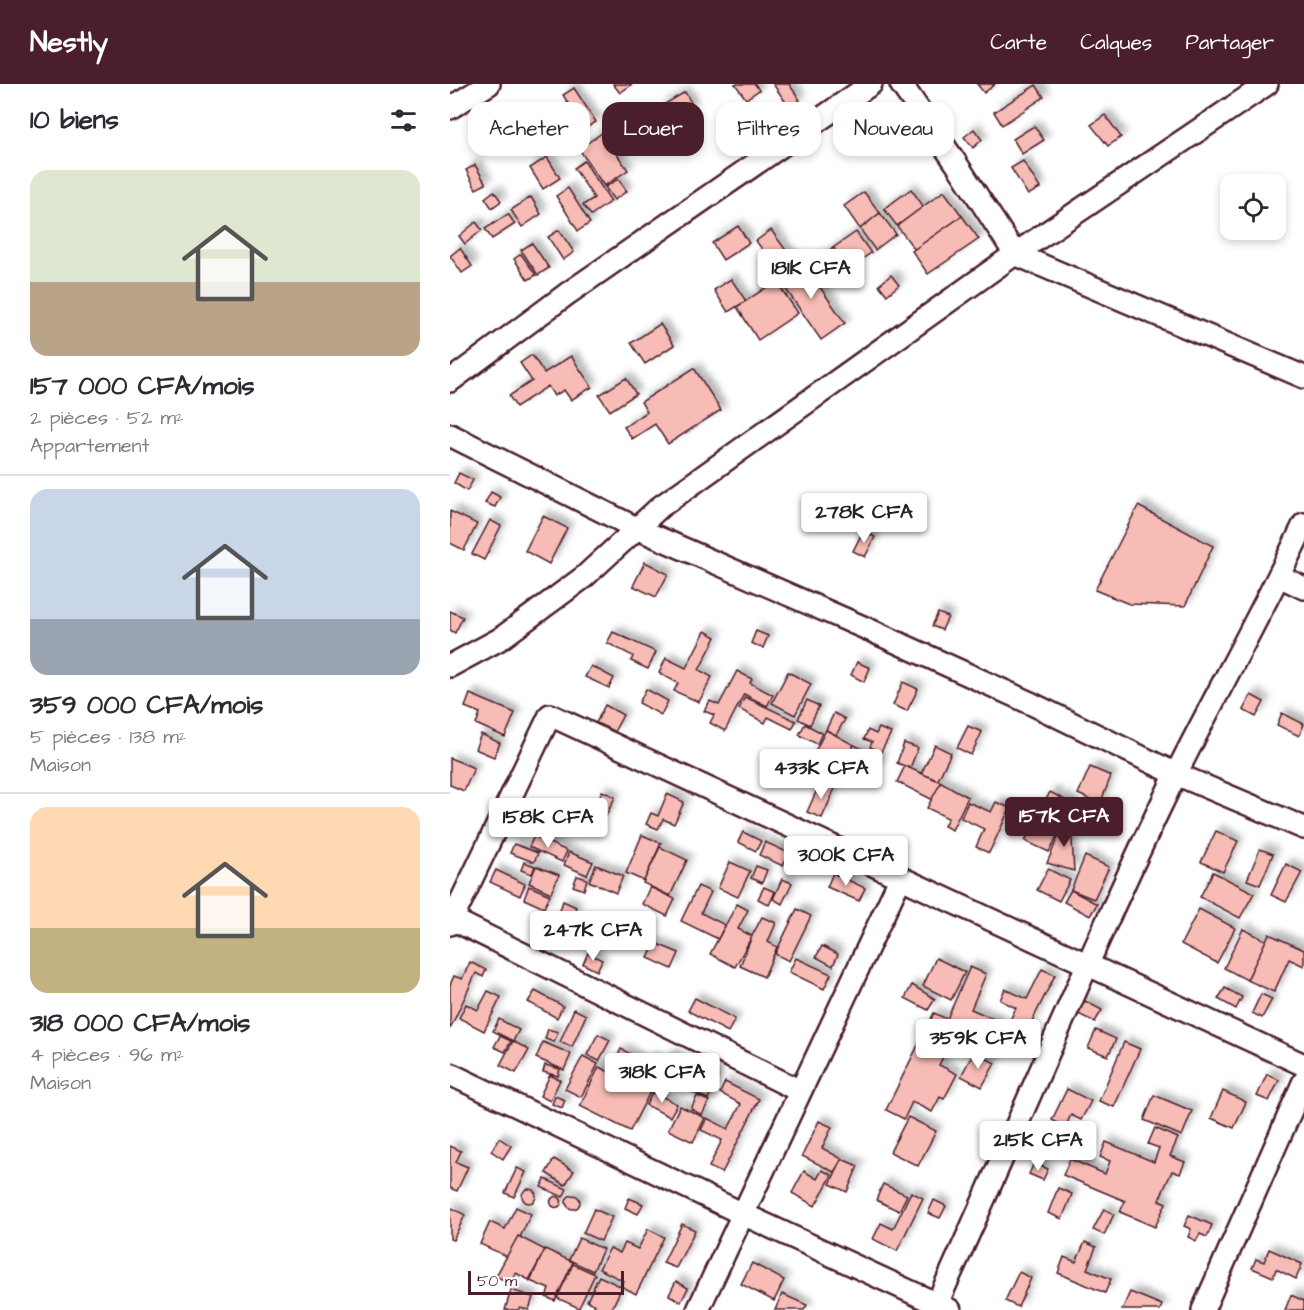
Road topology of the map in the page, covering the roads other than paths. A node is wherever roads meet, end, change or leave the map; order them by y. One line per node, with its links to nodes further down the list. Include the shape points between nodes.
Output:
1 (489, 84): 5 (street)
2 (871, 84): 8 (street, via 567,294)
3 (901, 84): 6 (street)
4 (1267, 84): 6 (street)
5 (450, 108)
6 (1015, 254): 7 (street); 11 (street)
7 (1304, 377)
8 (450, 381)
9 (450, 435): 11 (street)
10 (1304, 524): 12 (street)
11 (636, 528): 14 (street, via 584,577 500,639); 15 (street, via 1028,702)
12 (1279, 576): 13 (street); 15 (street)
13 (1304, 588)
14 (450, 666)
15 (1176, 774): 16 (street); 19 (street)
16 (1304, 828)
17 (900, 879): 18 (street, via 550,715); 19 (street); 23 (street)
18 (451, 921): 23 (street)
19 (1088, 964): 20 (street); 25 (street)
20 (1304, 1065)
21 (450, 1074): 24 (street)
22 (1304, 1081): 27 (street)
23 (800, 1091): 24 (street)
24 (743, 1214): 25 (street); 26 (street)
25 (940, 1308)
26 (698, 1310)
27 (1203, 1310)

